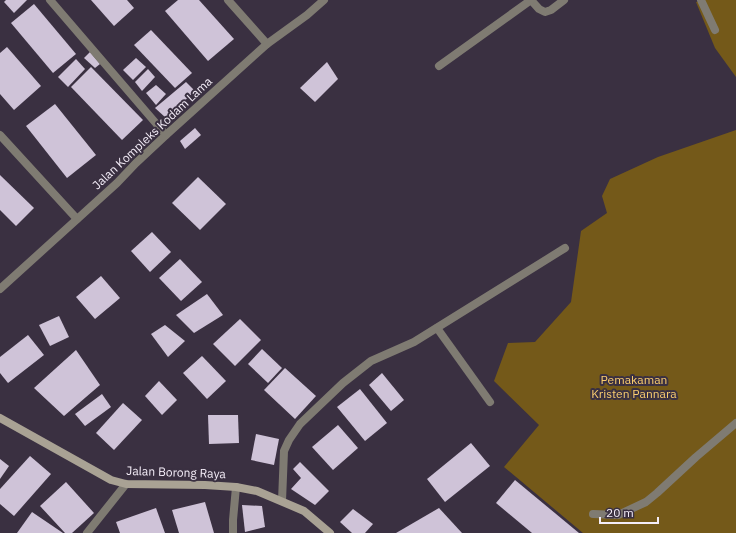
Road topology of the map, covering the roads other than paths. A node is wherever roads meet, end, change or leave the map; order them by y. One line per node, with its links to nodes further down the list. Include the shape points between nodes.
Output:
1 (50, 0): 11 (street)
2 (228, 0): 8 (street)
3 (324, 0): 8 (street, Jalan Kompleks Kodam Lama)
4 (531, 0): 5 (street, via 545,12); 9 (street)
5 (564, 0)
6 (701, 0): 7 (street)
7 (715, 30)
8 (267, 44): 11 (street, Jalan Kompleks Kodam Lama)
9 (439, 66)
10 (0, 135): 12 (street)
11 (166, 135): 12 (street, Jalan Kompleks Kodam Lama)
12 (77, 219): 14 (street, Jalan Kompleks Kodam Lama)
13 (565, 248): 15 (street)
14 (0, 289)
15 (437, 328): 16 (street); 21 (street, via 414,342 371,361 343,382 300,424 284,451)
16 (490, 402)
17 (0, 418): 19 (main road, Jalan Borong Raya, via 111,480)
18 (736, 423): 22 (street, via 646,502 618,515)
19 (126, 484): 20 (main road, Jalan Borong Raya); 23 (street)
20 (236, 487): 21 (main road, Jalan Borong Raya); 24 (street)
21 (282, 501): 25 (main road, Jalan Borong Raya, via 304,511)
22 (593, 514)
23 (87, 533)
24 (233, 533)
25 (330, 533)

